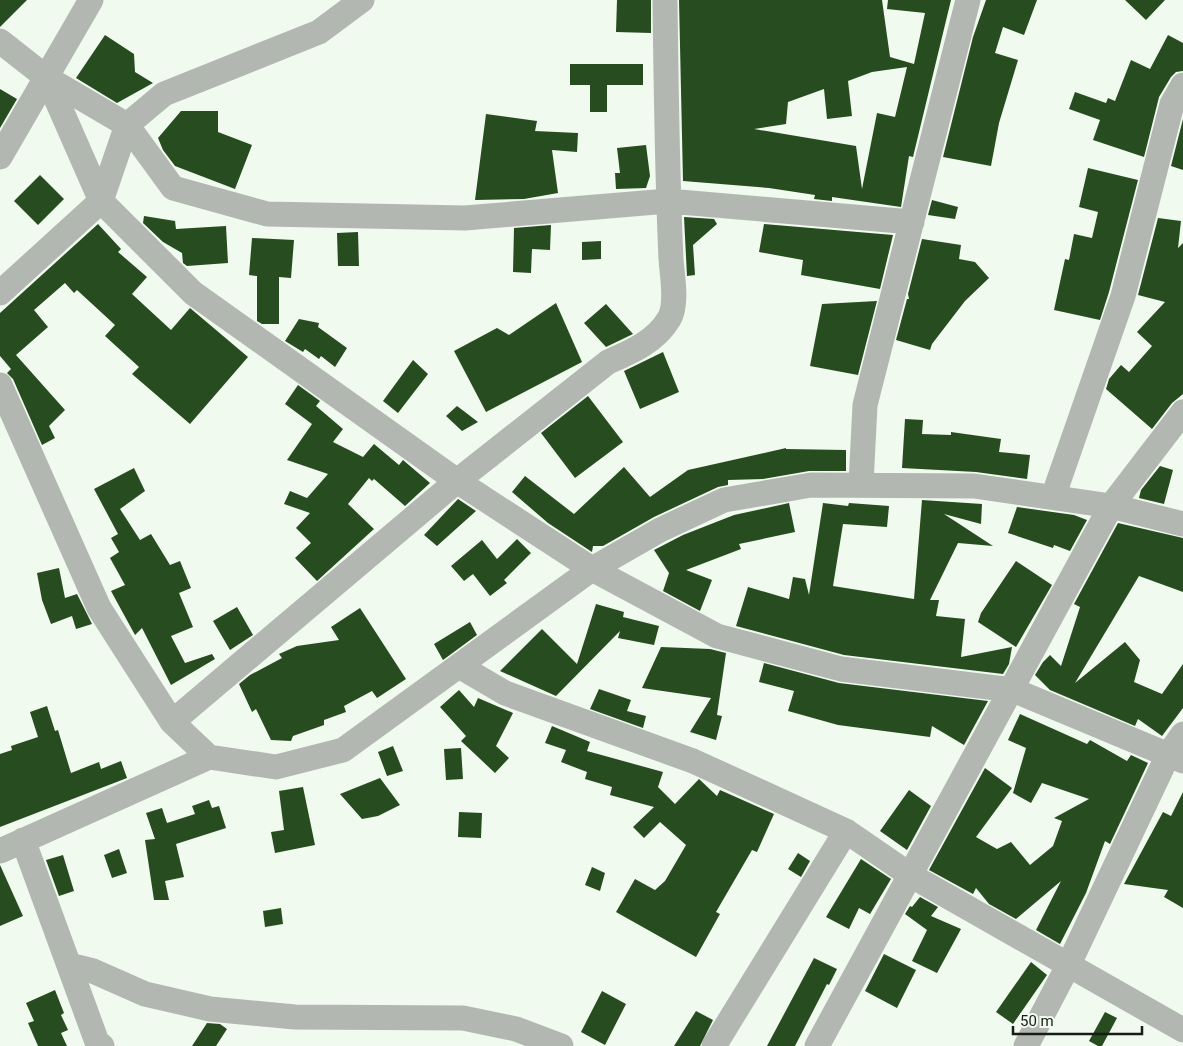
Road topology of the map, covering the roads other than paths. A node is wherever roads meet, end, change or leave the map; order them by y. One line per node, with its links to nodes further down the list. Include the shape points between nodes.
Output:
1 (91, 0): 6 (street)
2 (362, 0): 8 (street, via 319,32 164,94)
3 (665, 0): 11 (street)
4 (968, 0): 12 (street)
5 (0, 41): 6 (street)
6 (46, 78): 8 (street); 9 (street); 10 (street)
7 (1183, 85): 18 (street, via 1172,104 1122,296)
8 (128, 125): 10 (street); 11 (street, via 173,188 267,214 465,218)
9 (0, 157)
10 (101, 201): 13 (street); 16 (street, via 194,293)
11 (668, 201): 12 (street); 16 (street, via 673,301 670,318 636,350 608,362)
12 (912, 222): 17 (street, via 865,405)
13 (0, 293)
14 (0, 384): 24 (street, via 99,608)
15 (1183, 412): 19 (street)
16 (458, 481): 21 (street); 24 (street)
17 (861, 484): 18 (street, via 974,486); 21 (street, via 811,485 724,500 660,530)
18 (1053, 497): 19 (street)
19 (1112, 506): 20 (street); 23 (street)
20 (1183, 524)
21 (592, 570): 22 (street); 23 (street, via 717,636 841,668)
22 (459, 666): 26 (street, via 344,750 276,766); 28 (street, via 505,693 693,761)
23 (1013, 690): 27 (street); 31 (street)
24 (172, 722): 26 (street)
25 (1183, 734): 27 (street)
26 (208, 757): 29 (street)
27 (1176, 758): 33 (street)
28 (846, 831): 31 (street); 37 (street)
29 (23, 840): 30 (street); 32 (street)
30 (0, 851)
31 (910, 875): 33 (street); 38 (street)
32 (69, 965): 35 (street, via 97,1042); 36 (street, via 93,971 145,994 210,1009 295,1017 462,1018 516,1029)
33 (1068, 966): 34 (street); 39 (street)
34 (1183, 1030)
35 (102, 1046)
36 (561, 1046)
37 (714, 1046)
38 (817, 1046)
39 (1026, 1046)

